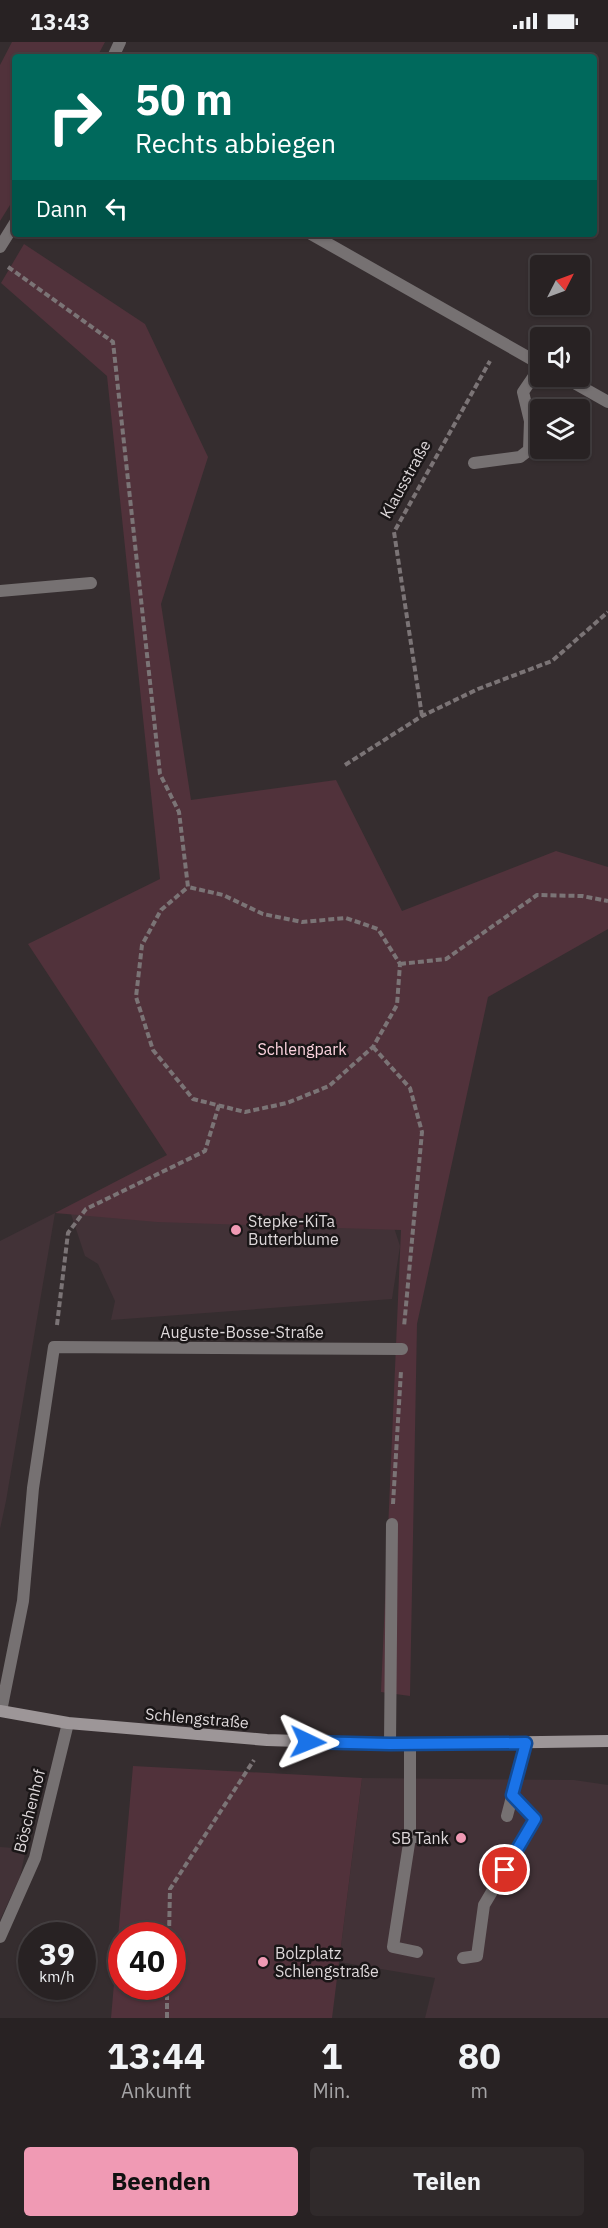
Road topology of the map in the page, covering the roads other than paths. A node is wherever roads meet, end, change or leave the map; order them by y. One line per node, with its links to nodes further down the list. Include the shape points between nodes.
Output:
1 (12, 228): 3 (street)
2 (316, 237): 4 (street)
3 (0, 247)
4 (530, 360)
5 (530, 381): 8 (street, via 523,392 530,421 529,450 520,456)
6 (581, 387): 7 (street)
7 (608, 402)
8 (474, 463)
9 (91, 583): 10 (street)
10 (0, 591)
11 (402, 1349): 13 (street, Auguste-Bosse-Straße, via 54,1347 33,1488 23,1601)
12 (392, 1524): 17 (street)
13 (0, 1711): 14 (street, Schlengstraße)
14 (68, 1723): 17 (street, Schlengstraße, via 267,1740); 23 (street, Böschenhof, via 35,1858)
15 (608, 1741): 16 (street, Schlengstraße)
16 (526, 1743): 18 (street, Schlengstraße); 19 (street)
17 (390, 1744): 18 (street, Schlengstraße)
18 (410, 1744): 21 (street)
19 (512, 1795): 20 (street); 25 (street, via 535,1819 484,1905 477,1956)
20 (507, 1816)
21 (410, 1837): 22 (street); 24 (street, via 393,1947)
22 (426, 1837)
23 (0, 1937)
24 (417, 1952)
25 (462, 1958)

